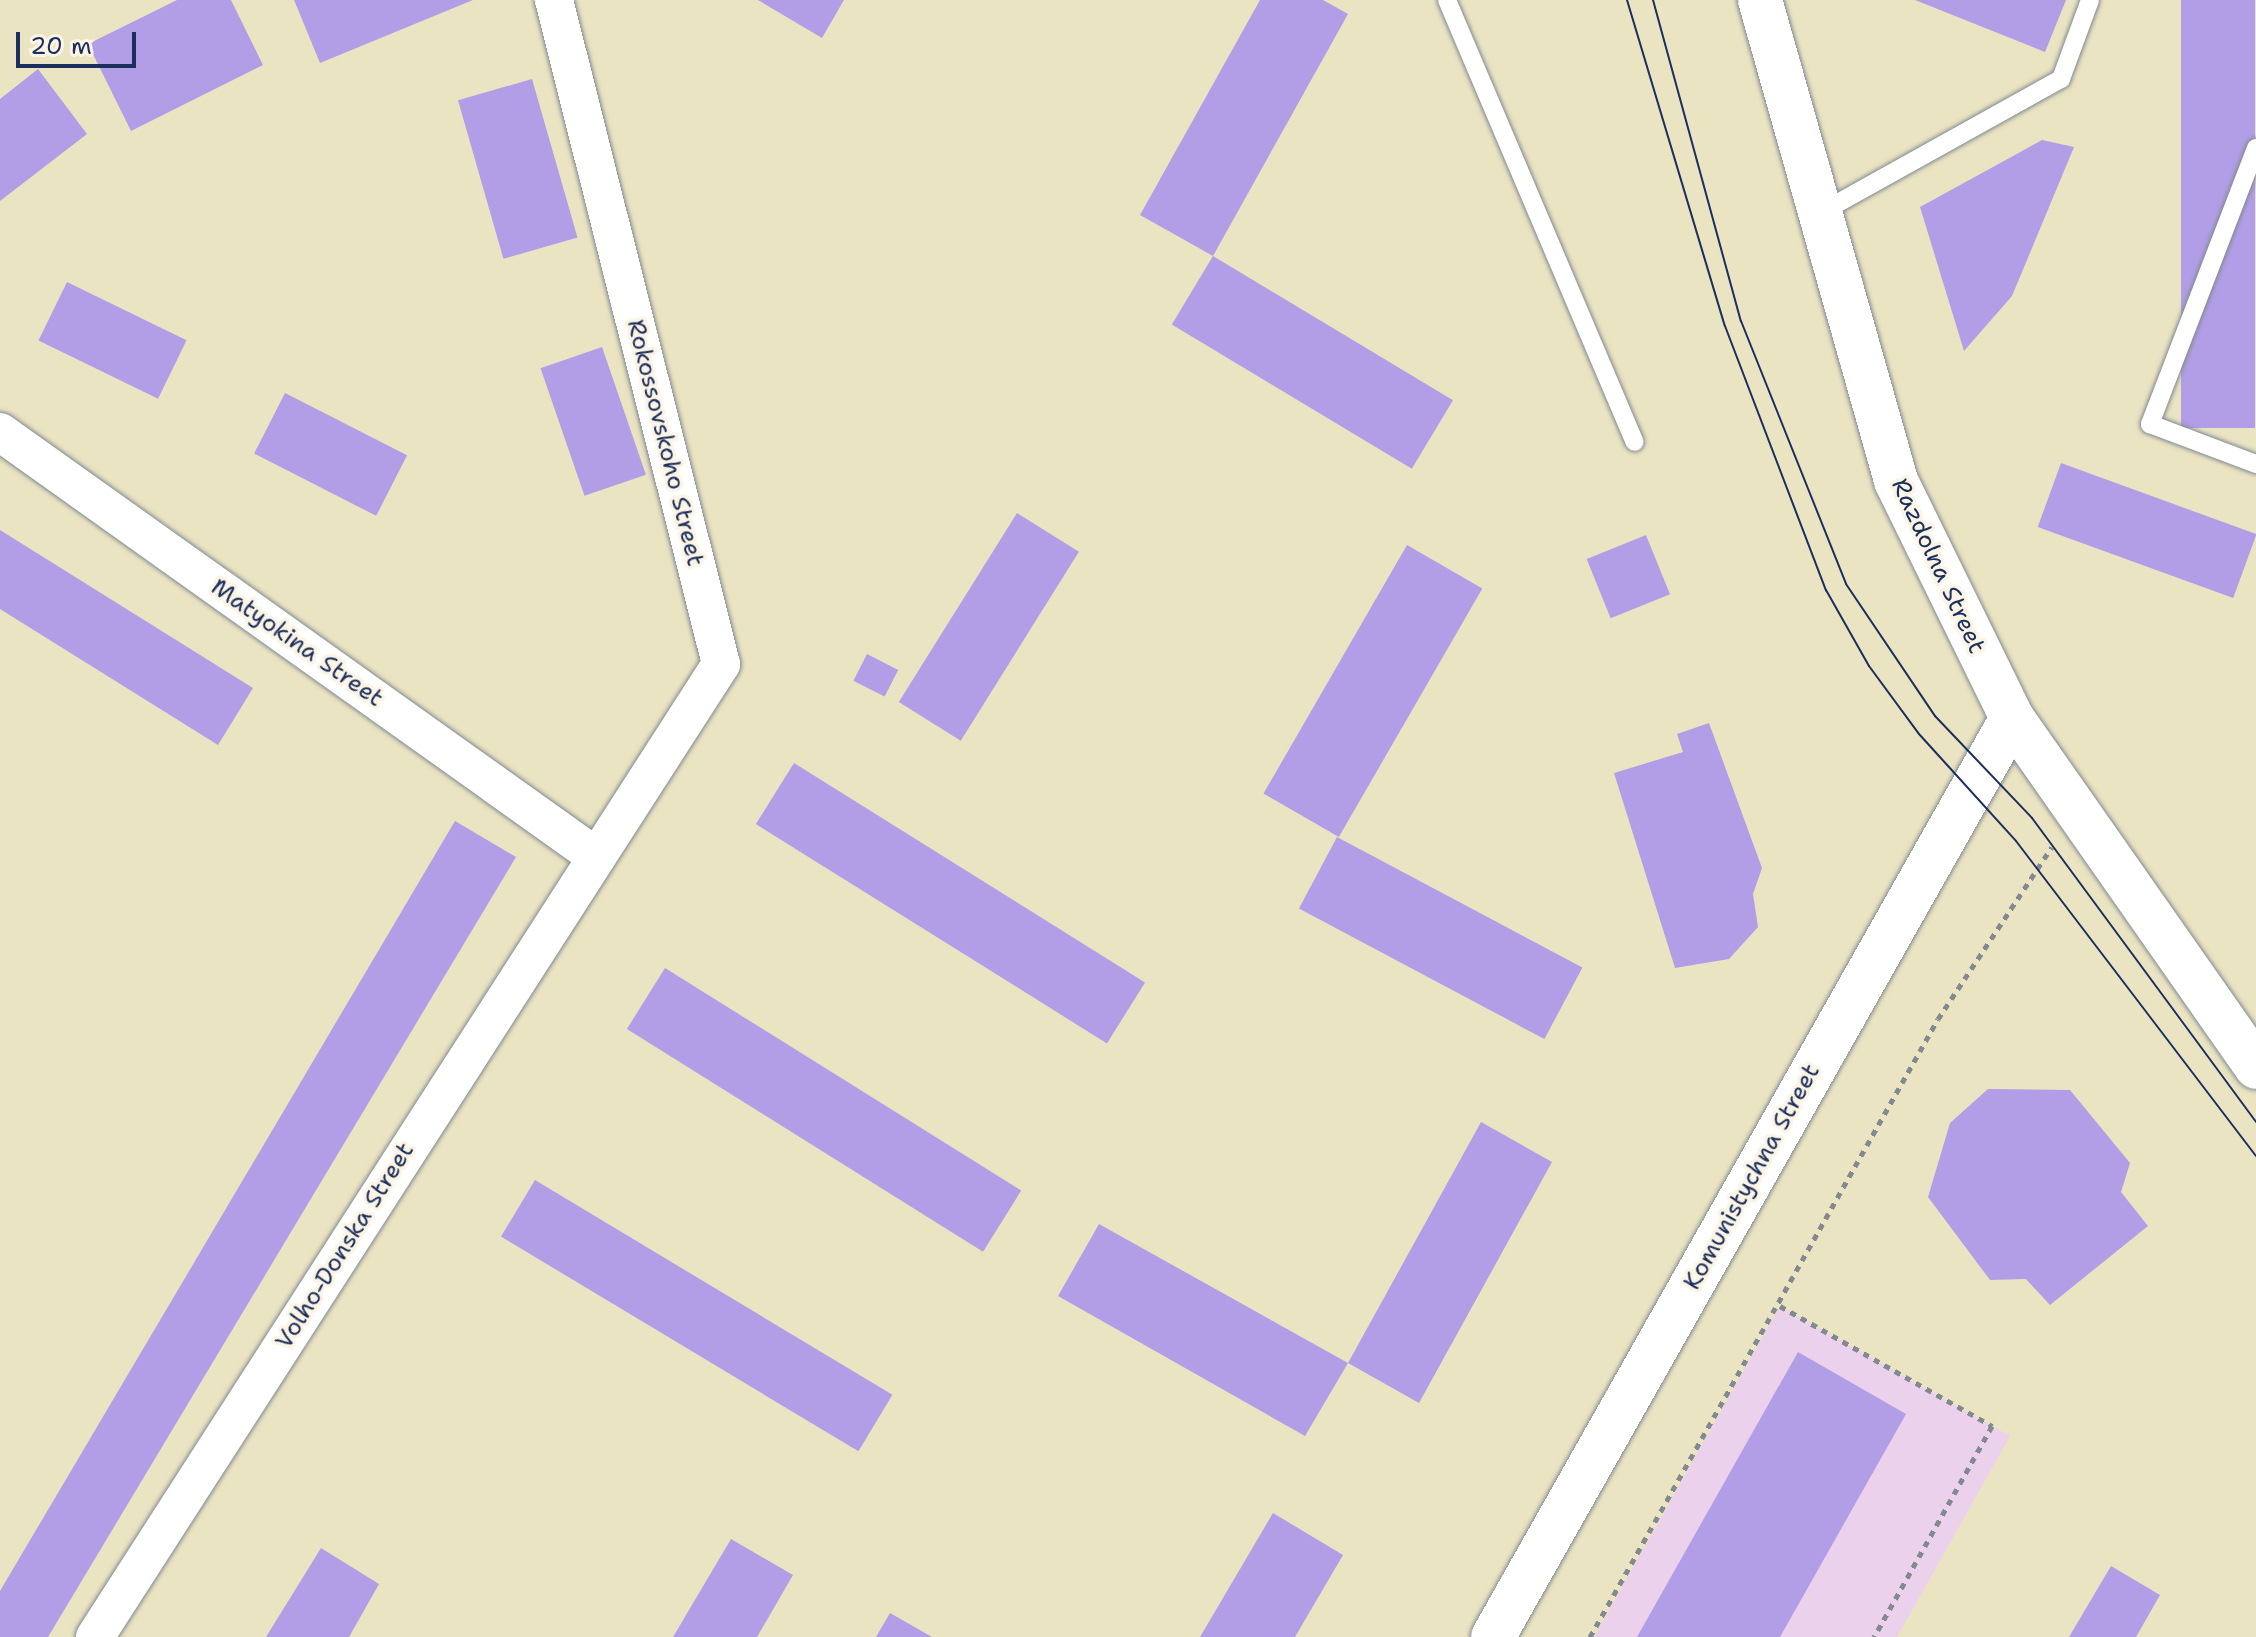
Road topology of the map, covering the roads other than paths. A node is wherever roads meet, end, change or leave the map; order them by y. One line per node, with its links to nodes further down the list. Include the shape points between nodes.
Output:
1 (554, 0): 11 (street, Rokossovskoho Street, via 721,664)
2 (1447, 0): 8 (lane)
3 (1760, 0): 6 (street, Razdolna Street)
4 (2090, 0): 6 (lane, via 2061,79)
5 (2256, 148): 9 (lane, via 2150,424)
6 (1820, 213): 10 (street, Razdolna Street, via 1896,481)
7 (0, 432): 11 (street, Matyokina Street)
8 (1635, 442)
9 (2256, 464)
10 (2012, 718): 12 (street, Razdolna Street); 14 (street, Komunistychna Street)
11 (594, 855): 13 (street, Volho-Donska Street)
12 (2256, 1067)
13 (95, 1637)
14 (1493, 1637)

